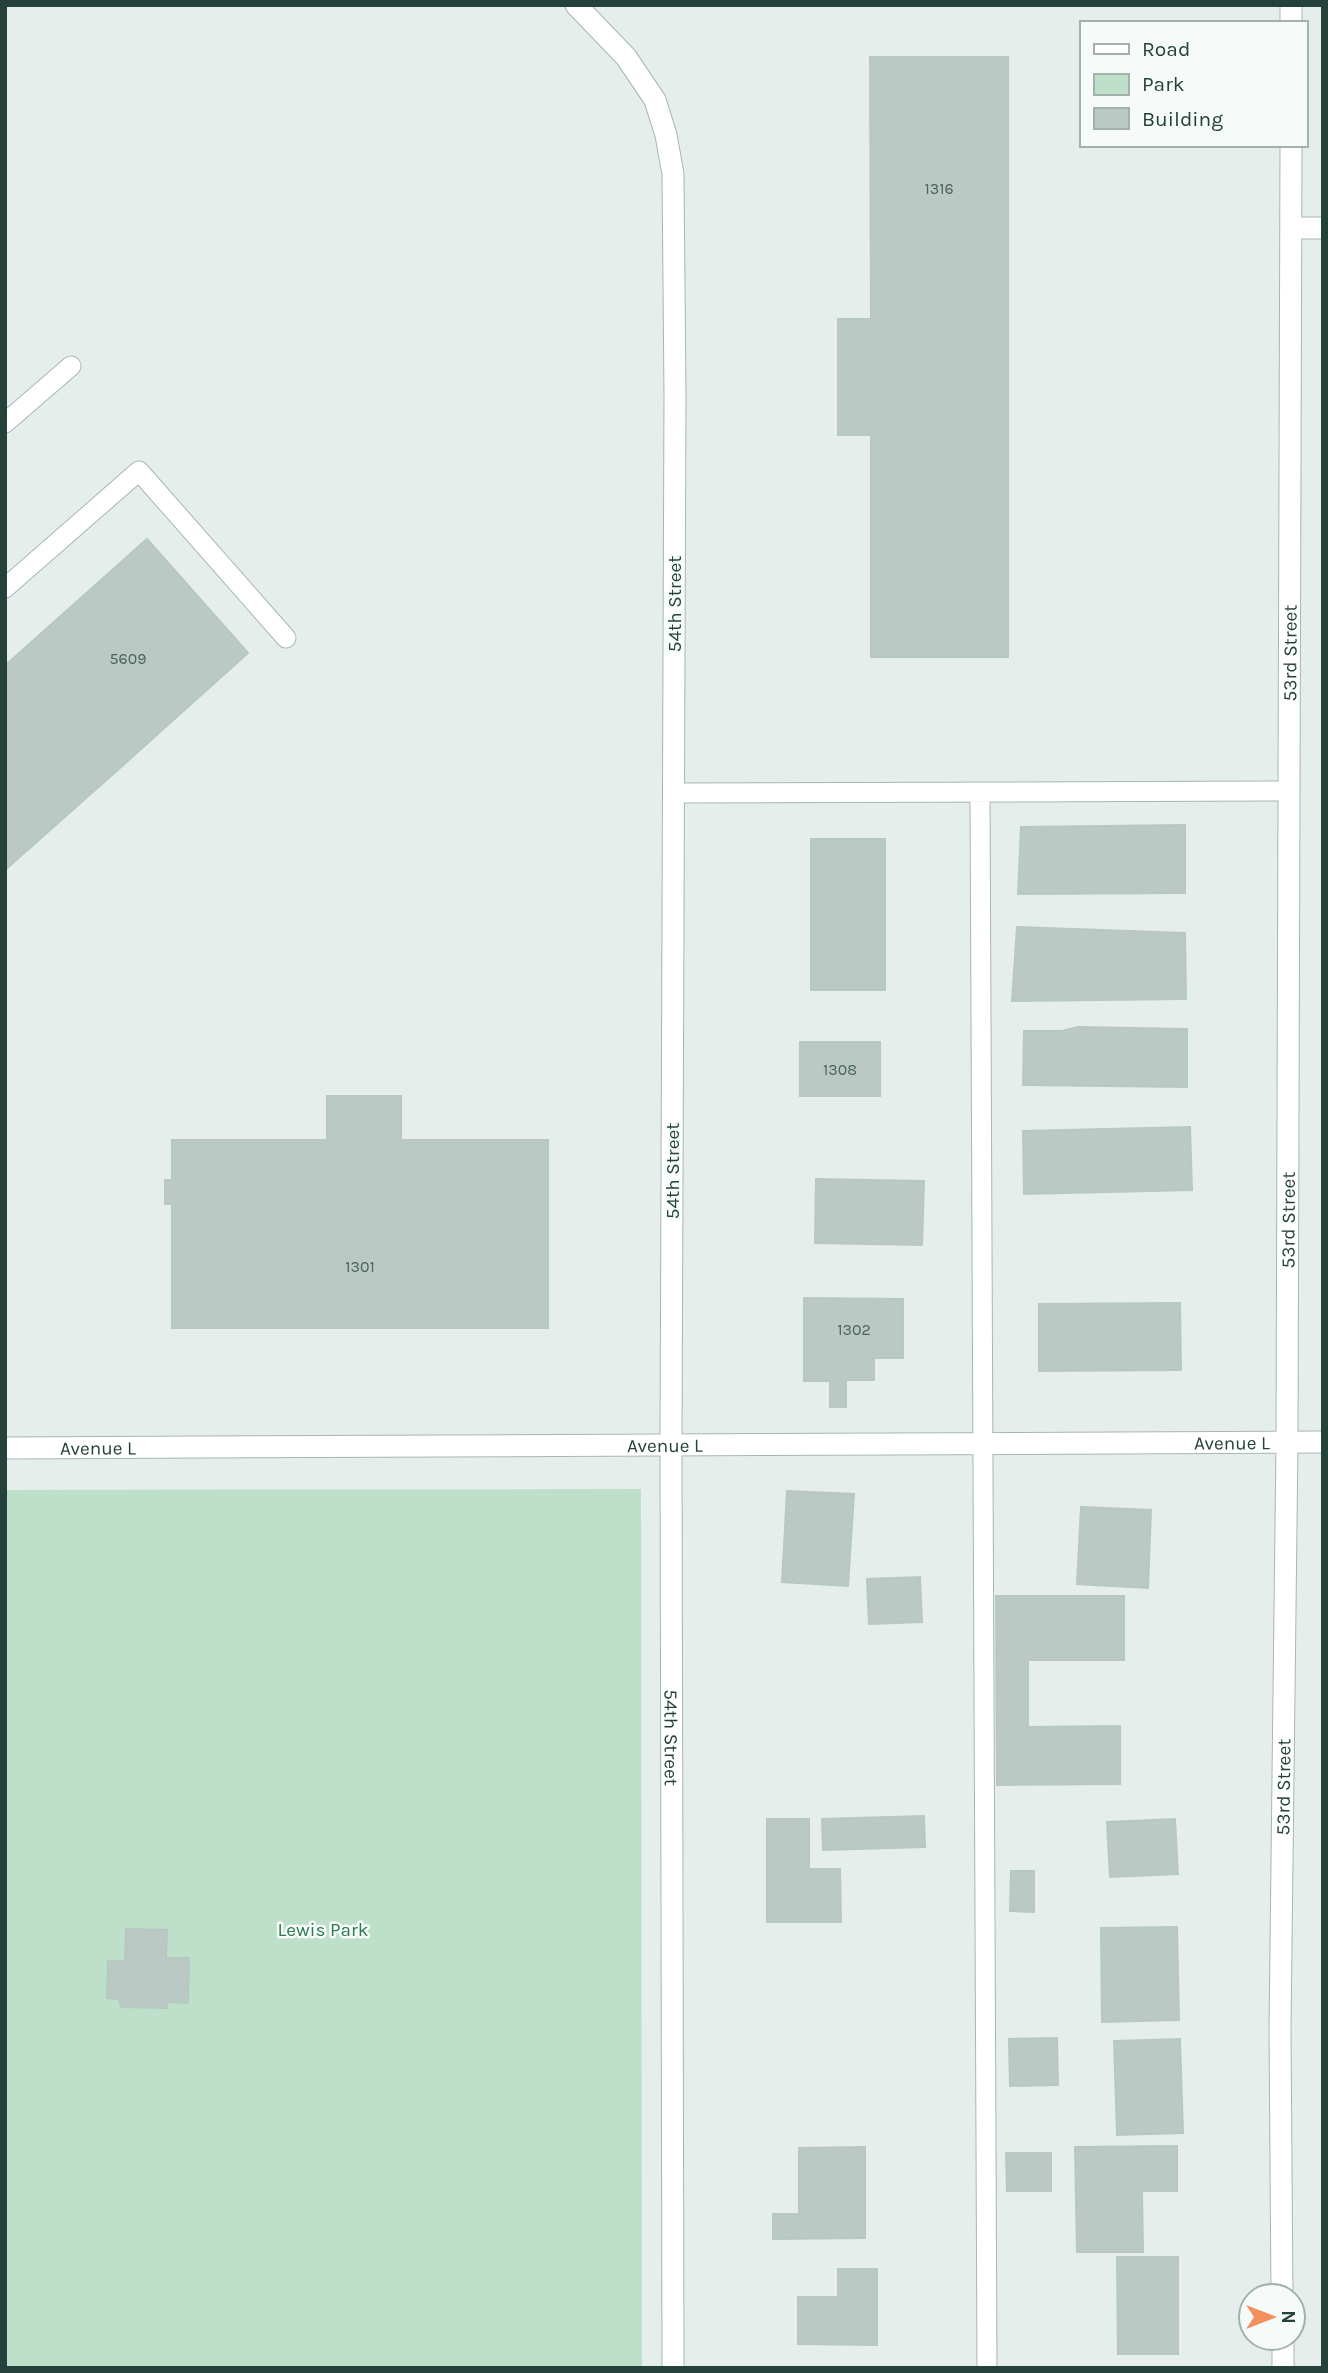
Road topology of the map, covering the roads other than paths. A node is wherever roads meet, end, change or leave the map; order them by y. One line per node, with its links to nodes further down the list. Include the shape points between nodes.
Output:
1 (576, 5): 11 (street, 54th Street, via 626,58 655,100 673,174)
2 (1292, 147): 3 (street, 53rd Street)
3 (1292, 228): 4 (street); 9 (street, 53rd Street)
4 (1323, 228)
5 (71, 366): 6 (lane)
6 (5, 423)
7 (5, 588): 8 (lane, via 139,471)
8 (286, 638)
9 (1290, 791): 10 (lane); 12 (street, 53rd Street)
10 (980, 792): 11 (lane); 14 (lane)
11 (674, 793): 15 (street, 54th Street)
12 (1287, 1442): 13 (street, Avenue L); 14 (street, Avenue L); 17 (street, 53rd Street)
13 (1323, 1442)
14 (983, 1443): 15 (street, Avenue L); 19 (lane)
15 (671, 1444): 16 (street, Avenue L); 18 (street, 54th Street)
16 (5, 1448)
17 (1282, 2282)
18 (673, 2368)
19 (987, 2368)

